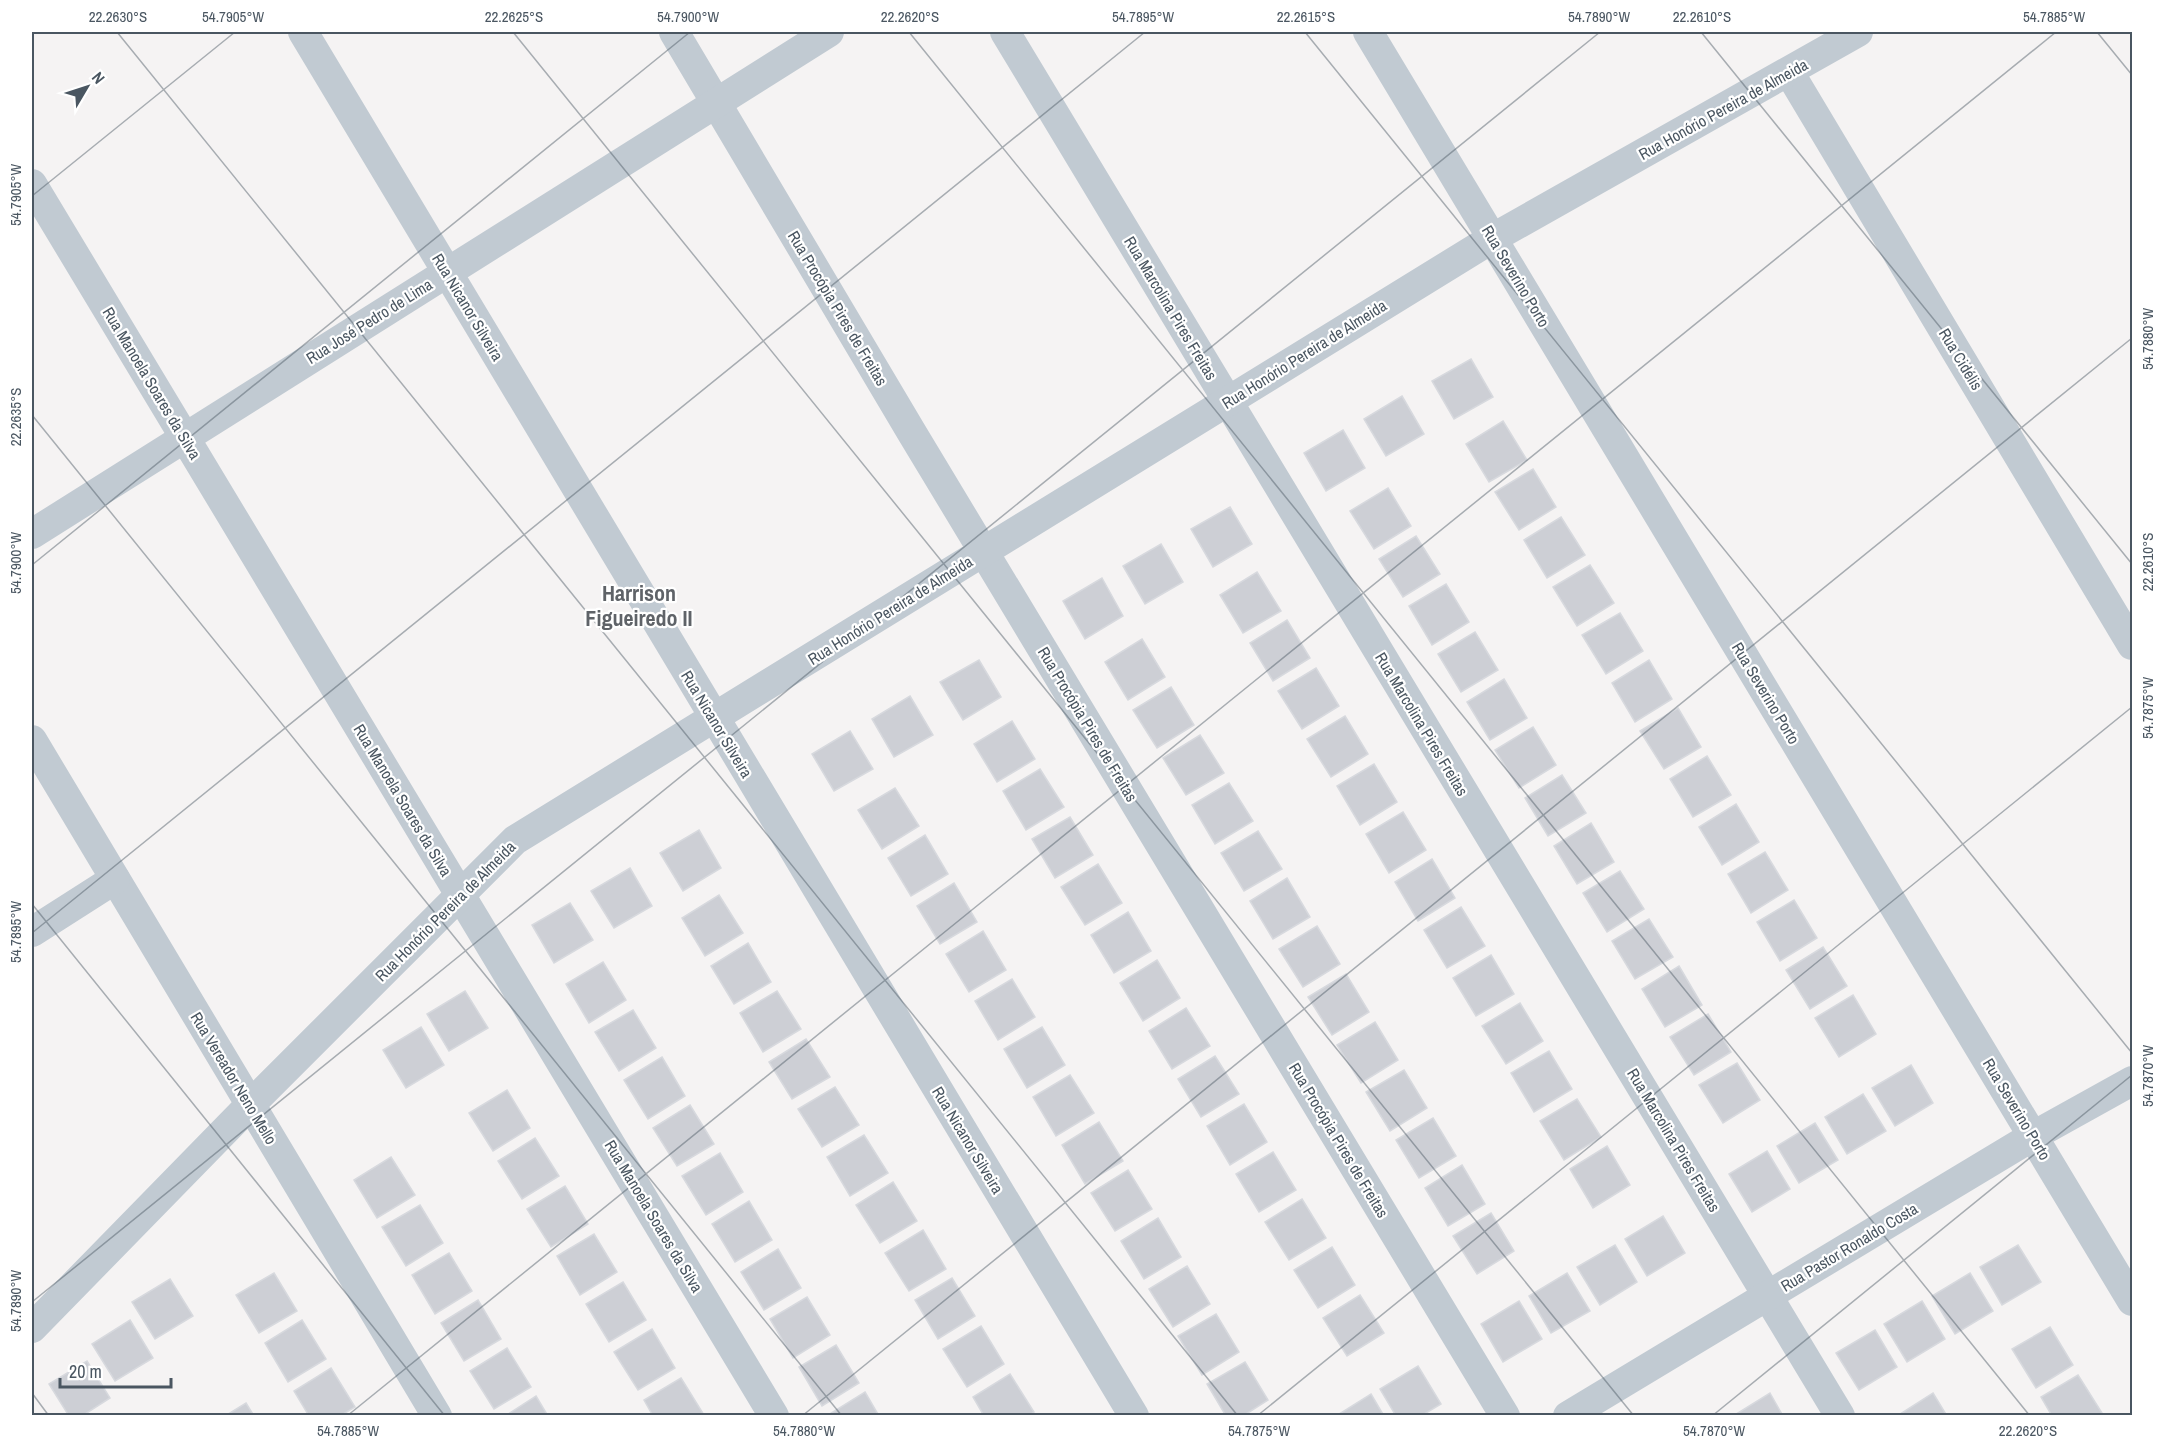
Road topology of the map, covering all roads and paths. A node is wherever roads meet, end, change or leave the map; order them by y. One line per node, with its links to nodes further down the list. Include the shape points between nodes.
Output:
1 (303, 32): 11 (street, Rua Nicanor Silveira)
2 (674, 32): 8 (street, Rua Procópia Pires de Freitas)
3 (829, 32): 8 (street, Rua José Pedro de Lima)
4 (1005, 32): 12 (street, Rua Marcolina Pires Freitas)
5 (1368, 32): 10 (street, Rua Severino Porto)
6 (1858, 32): 7 (street, Rua Honório Pereira de Almeida)
7 (1789, 72): 10 (street, Rua Honório Pereira de Almeida); 16 (street, Rua Cidélis)
8 (716, 102): 11 (street, Rua José Pedro de Lima); 15 (street, Rua Procópia Pires de Freitas)
9 (32, 184): 13 (street, Rua Manoela Soares da Silva)
10 (1492, 238): 12 (street, Rua Honório Pereira de Almeida); 24 (street, Rua Severino Porto)
11 (447, 272): 13 (street, Rua José Pedro de Lima); 17 (street, Rua Nicanor Silveira)
12 (1227, 401): 15 (street, Rua Honório Pereira de Almeida); 25 (street, Rua Marcolina Pires Freitas)
13 (185, 437): 14 (street, Rua José Pedro de Lima); 20 (street, Rua Manoela Soares da Silva)
14 (32, 534)
15 (984, 552): 17 (street, Rua Honório Pereira de Almeida); 31 (street, Rua Procópia Pires de Freitas)
16 (2133, 645)
17 (714, 719): 20 (street, Rua Honório Pereira de Almeida, via 515,840); 30 (street, Rua Nicanor Silveira)
18 (32, 740): 19 (street, Rua Vereador Neno Mello)
19 (115, 879): 21 (street); 23 (street, Rua Vereador Neno Mello)
20 (460, 895): 23 (street, Rua Honório Pereira de Almeida); 29 (street, Rua Manoela Soares da Silva)
21 (32, 932)
22 (2133, 1081): 24 (street, Rua Pastor Ronaldo Costa)
23 (250, 1105): 27 (street, Rua Honório Pereira de Almeida); 28 (street, Rua Vereador Neno Mello)
24 (2033, 1136): 25 (street, Rua Pastor Ronaldo Costa); 26 (street, Rua Severino Porto)
25 (1768, 1295): 32 (street, Rua Pastor Ronaldo Costa); 33 (street, Rua Marcolina Pires Freitas)
26 (2133, 1301)
27 (32, 1329)
28 (429, 1413)
29 (774, 1416)
30 (1134, 1416)
31 (1505, 1416)
32 (1568, 1416)
33 (1840, 1416)

